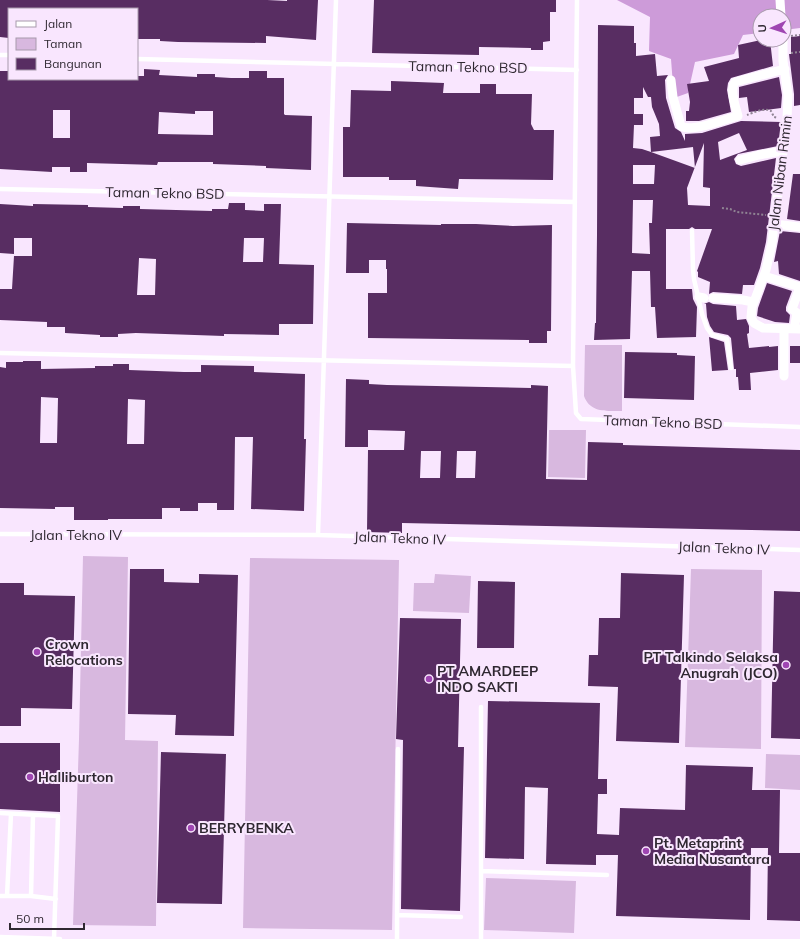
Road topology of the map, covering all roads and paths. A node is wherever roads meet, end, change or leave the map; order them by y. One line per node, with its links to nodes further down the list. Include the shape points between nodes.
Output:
1 (336, 0): 5 (lane)
2 (577, 0): 7 (lane, Taman Tekno BSD)
3 (783, 48): 6 (street, Jalan Niban Rimin)
4 (138, 59): 5 (lane, Taman Tekno BSD)
5 (334, 64): 7 (lane, Taman Tekno BSD); 14 (lane)
6 (785, 69): 9 (street, via 734,83); 10 (street, Jalan Niban Rimin)
7 (577, 70): 15 (lane, Taman Tekno BSD)
8 (671, 80): 9 (street, via 681,127 704,126)
9 (738, 116): 10 (path, via 768,110 774,117)
10 (787, 119): 11 (street, Jalan Niban Rimin)
11 (782, 151): 12 (street); 17 (street, Jalan Niban Rimin)
12 (740, 160)
13 (0, 189): 14 (lane, Taman Tekno BSD)
14 (329, 197): 15 (lane, Taman Tekno BSD); 26 (lane)
15 (575, 202): 27 (lane, Taman Tekno BSD)
16 (722, 208): 17 (path)
17 (775, 220): 18 (street); 20 (street, Jalan Niban Rimin)
18 (800, 227)
19 (692, 231): 21 (lane, via 693,269)
20 (764, 276): 22 (street, Jalan Niban Rimin); 24 (street, via 800,287 792,309 797,313)
21 (705, 298): 22 (street); 28 (lane, via 702,314 711,334 727,339)
22 (753, 302): 23 (street, via 751,319 754,323 763,328)
23 (784, 329): 24 (street); 29 (street)
24 (797, 329)
25 (0, 352): 26 (lane)
26 (324, 361): 27 (lane); 32 (lane)
27 (573, 366): 30 (lane, Taman Tekno BSD, via 576,413 581,419)
28 (731, 368)
29 (784, 376)
30 (800, 427)
31 (0, 534): 32 (lane, Jalan Tekno IV)
32 (318, 535): 33 (lane, Jalan Tekno IV)
33 (800, 550)
34 (481, 707): 39 (lane)
35 (398, 749): 45 (lane)
36 (0, 813): 37 (lane)
37 (11, 814): 38 (lane); 42 (lane)
38 (32, 815): 43 (lane); 44 (lane, via 58,816)
39 (481, 871): 40 (lane); 51 (lane)
40 (607, 875)
41 (0, 896): 42 (lane)
42 (7, 896): 43 (lane)
43 (31, 896): 44 (lane)
44 (56, 899): 48 (lane)
45 (397, 915): 46 (lane); 50 (lane)
46 (461, 917)
47 (0, 937): 48 (lane)
48 (54, 939): 49 (lane)
49 (60, 939)
50 (397, 939)
51 (481, 939)

